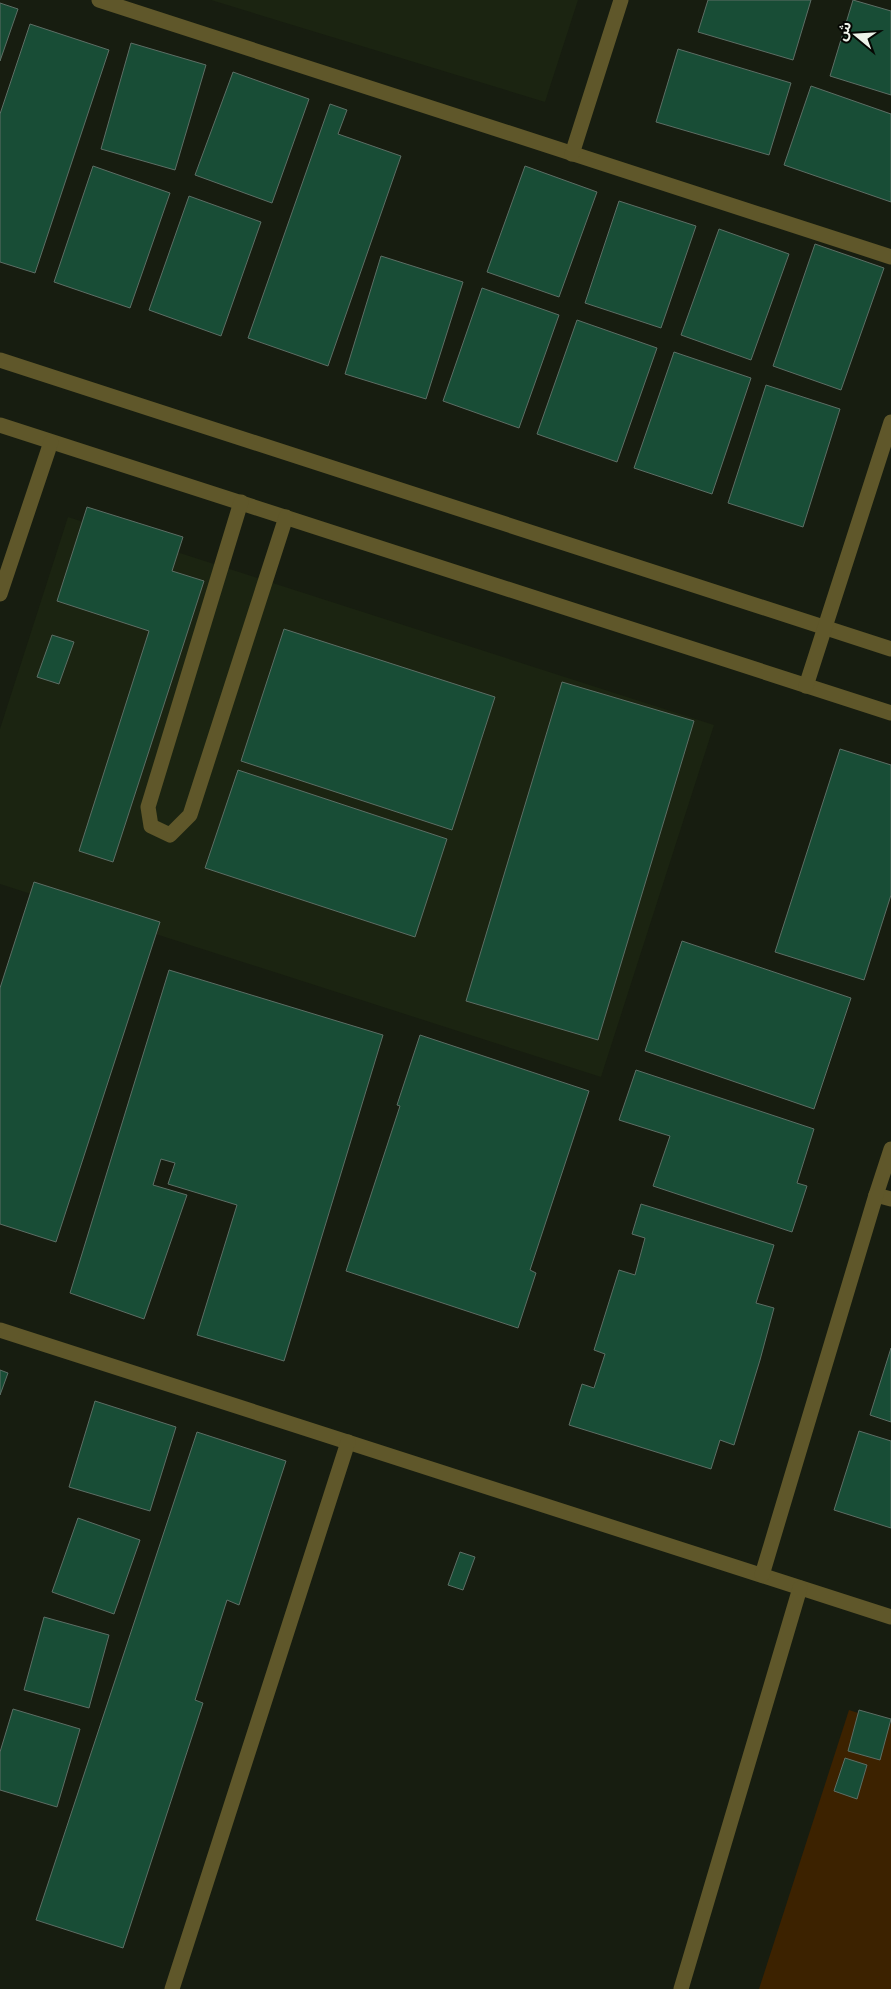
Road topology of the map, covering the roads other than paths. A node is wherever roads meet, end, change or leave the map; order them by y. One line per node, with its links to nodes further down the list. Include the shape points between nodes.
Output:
1 (98, 0): 3 (street)
2 (621, 0): 3 (street)
3 (572, 154): 4 (street)
4 (891, 258)
5 (0, 360): 12 (street)
6 (891, 422): 12 (street)
7 (0, 425): 8 (street)
8 (51, 442): 9 (street); 11 (street)
9 (241, 502): 10 (street); 10 (street, via 148,807 151,826 170,834 190,815)
10 (286, 517): 14 (street)
11 (0, 594)
12 (826, 628): 13 (street); 14 (street)
13 (891, 649)
14 (806, 686): 15 (street)
15 (891, 714)
16 (891, 1149): 17 (street)
17 (876, 1195): 18 (street); 21 (street)
18 (891, 1199)
19 (0, 1330): 20 (street)
20 (348, 1442): 21 (street); 24 (street)
21 (762, 1576): 22 (street)
22 (800, 1588): 23 (street); 25 (street)
23 (891, 1617)
24 (172, 1989)
25 (681, 1989)

